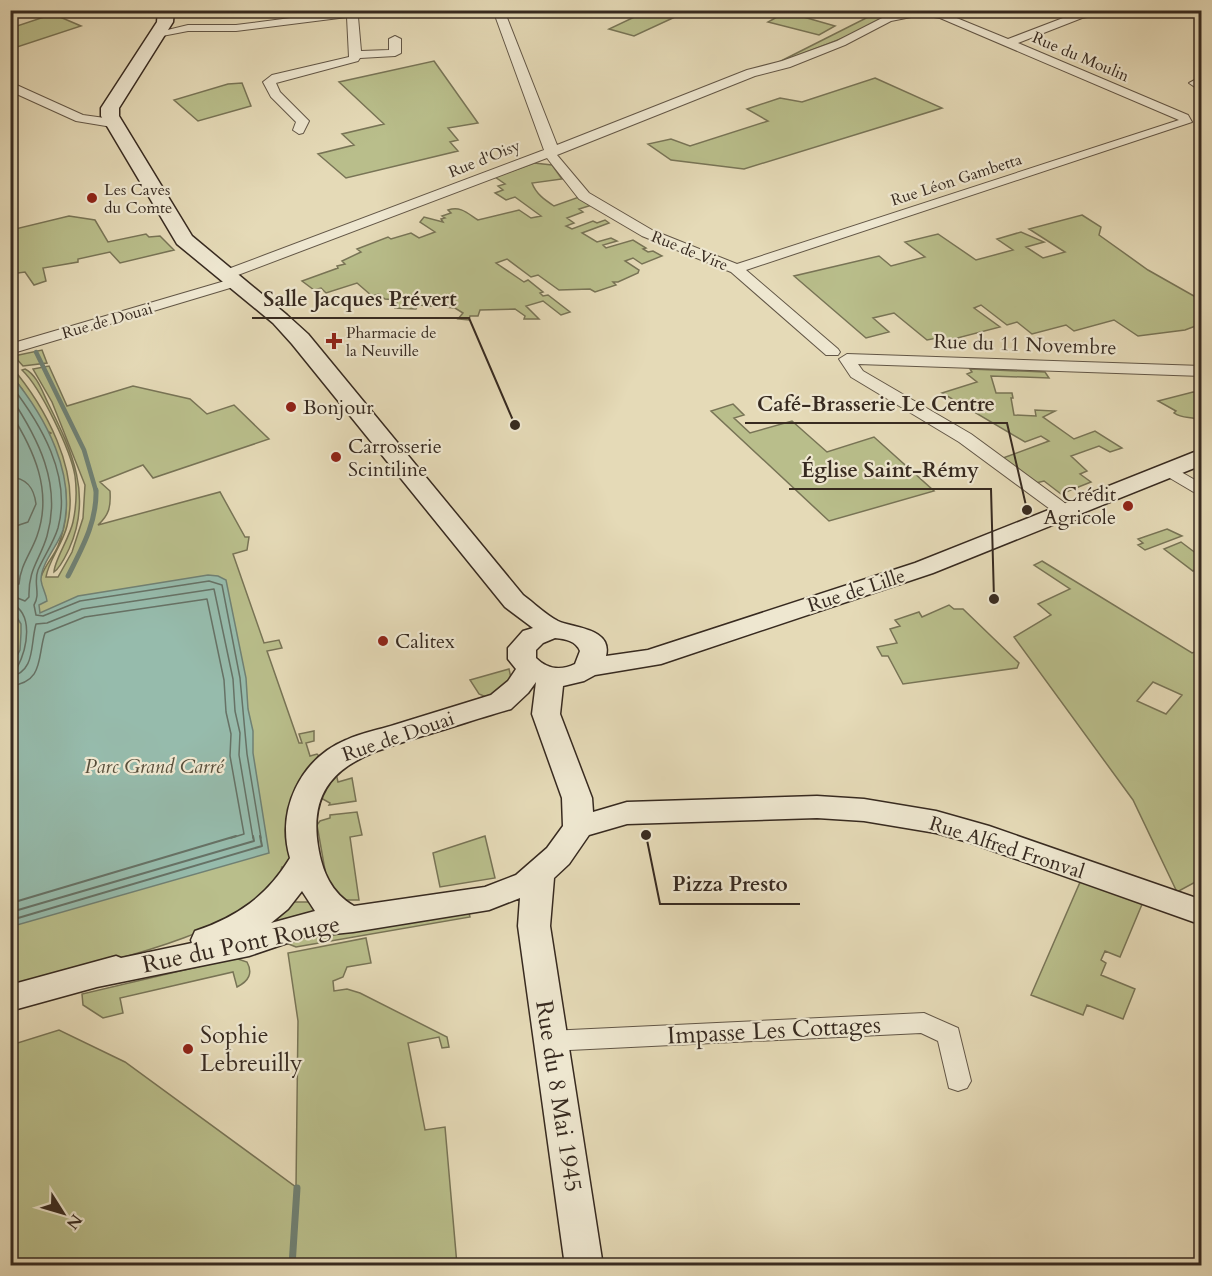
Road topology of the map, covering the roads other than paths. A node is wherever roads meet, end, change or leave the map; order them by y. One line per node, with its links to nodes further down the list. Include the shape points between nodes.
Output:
1 (393, 10): 5 (street)
2 (498, 10): 18 (street, Rue de Vire)
3 (875, 10): 11 (street, Rue d'Oisy)
4 (942, 12): 9 (street, Rue du Moulin); 11 (street, Rue d'Oisy, via 888,18 841,43)
5 (351, 13): 7 (street, via 236,28 188,28); 10 (street)
6 (1093, 13): 9 (street)
7 (163, 22): 15 (main road, via 110,108)
8 (394, 39): 10 (street, via 395,53)
9 (1008, 43): 16 (street, Rue du Moulin)
10 (356, 55): 17 (street, via 348,62 269,82 274,94 303,121)
11 (756, 71): 18 (street, Rue d'Oisy)
12 (1202, 79): 14 (street, via 1195,83)
13 (10, 86): 15 (street, via 76,117)
14 (1202, 88)
15 (111, 119): 20 (main road, via 180,235)
16 (1193, 120): 19 (street, Rue Léon Gambetta)
17 (299, 130)
18 (550, 150): 19 (street, Rue de Vire, via 578,190 596,203 652,236); 20 (street, Rue d'Oisy)
19 (736, 269): 24 (street, Rue de Vire)
20 (230, 279): 21 (street, Rue de Douai); 22 (main road)
21 (204, 292): 22 (street, Rue de Douai); 23 (street, Rue de Douai)
22 (254, 298): 31 (main road, via 307,346)
23 (10, 349)
24 (840, 356): 25 (street, Rue du 11 Novembre); 30 (street, Rue de Vire, via 861,376 965,438)
25 (1202, 371)
26 (1202, 456): 28 (main road, Rue de Lille)
27 (1202, 467): 28 (main road, Rue de Lille)
28 (1174, 473): 29 (street); 30 (main road, Rue de Lille)
29 (1202, 492)
30 (1067, 513): 34 (main road, Rue de Lille, via 924,568 651,658)
31 (514, 601): 32 (main road); 33 (main road)
32 (553, 630): 33 (main road); 34 (main road, via 573,632 588,640)
33 (527, 641): 35 (main road, via 521,655)
34 (589, 657): 35 (main road, via 571,675)
35 (542, 673): 36 (main road, Rue de Douai); 37 (main road, via 547,691)
36 (501, 702): 37 (main road, via 523,704); 39 (main road, Rue de Douai, via 373,740 332,759 313,780 303,803 300,814)
37 (546, 714): 38 (main road)
38 (577, 813): 40 (main road, Rue du Pont Rouge, via 558,856); 42 (main road, Rue Alfred Fronval, via 828,807 917,819 1005,842)
39 (305, 858): 43 (main road, Rue de Douai, via 318,893 327,904); 45 (main road, Rue du Pont Rouge, via 288,889 243,926 223,936)
40 (538, 875): 41 (main road, Rue du Pont Rouge); 44 (main road, Rue du 8 Mai 1945)
41 (489, 898): 43 (main road, Rue du Pont Rouge); 44 (main road, via 513,909)
42 (1202, 913)
43 (353, 920): 45 (main road, Rue du Pont Rouge, via 303,926 249,944)
44 (534, 926): 47 (main road, Rue du 8 Mai 1945)
45 (99, 975): 46 (main road, Rue du Pont Rouge)
46 (10, 998)
47 (549, 1041): 48 (street, Impasse Les Cottages, via 924,1023 949,1035); 49 (main road, Rue du 8 Mai 1945)
48 (958, 1081)
49 (584, 1266)

